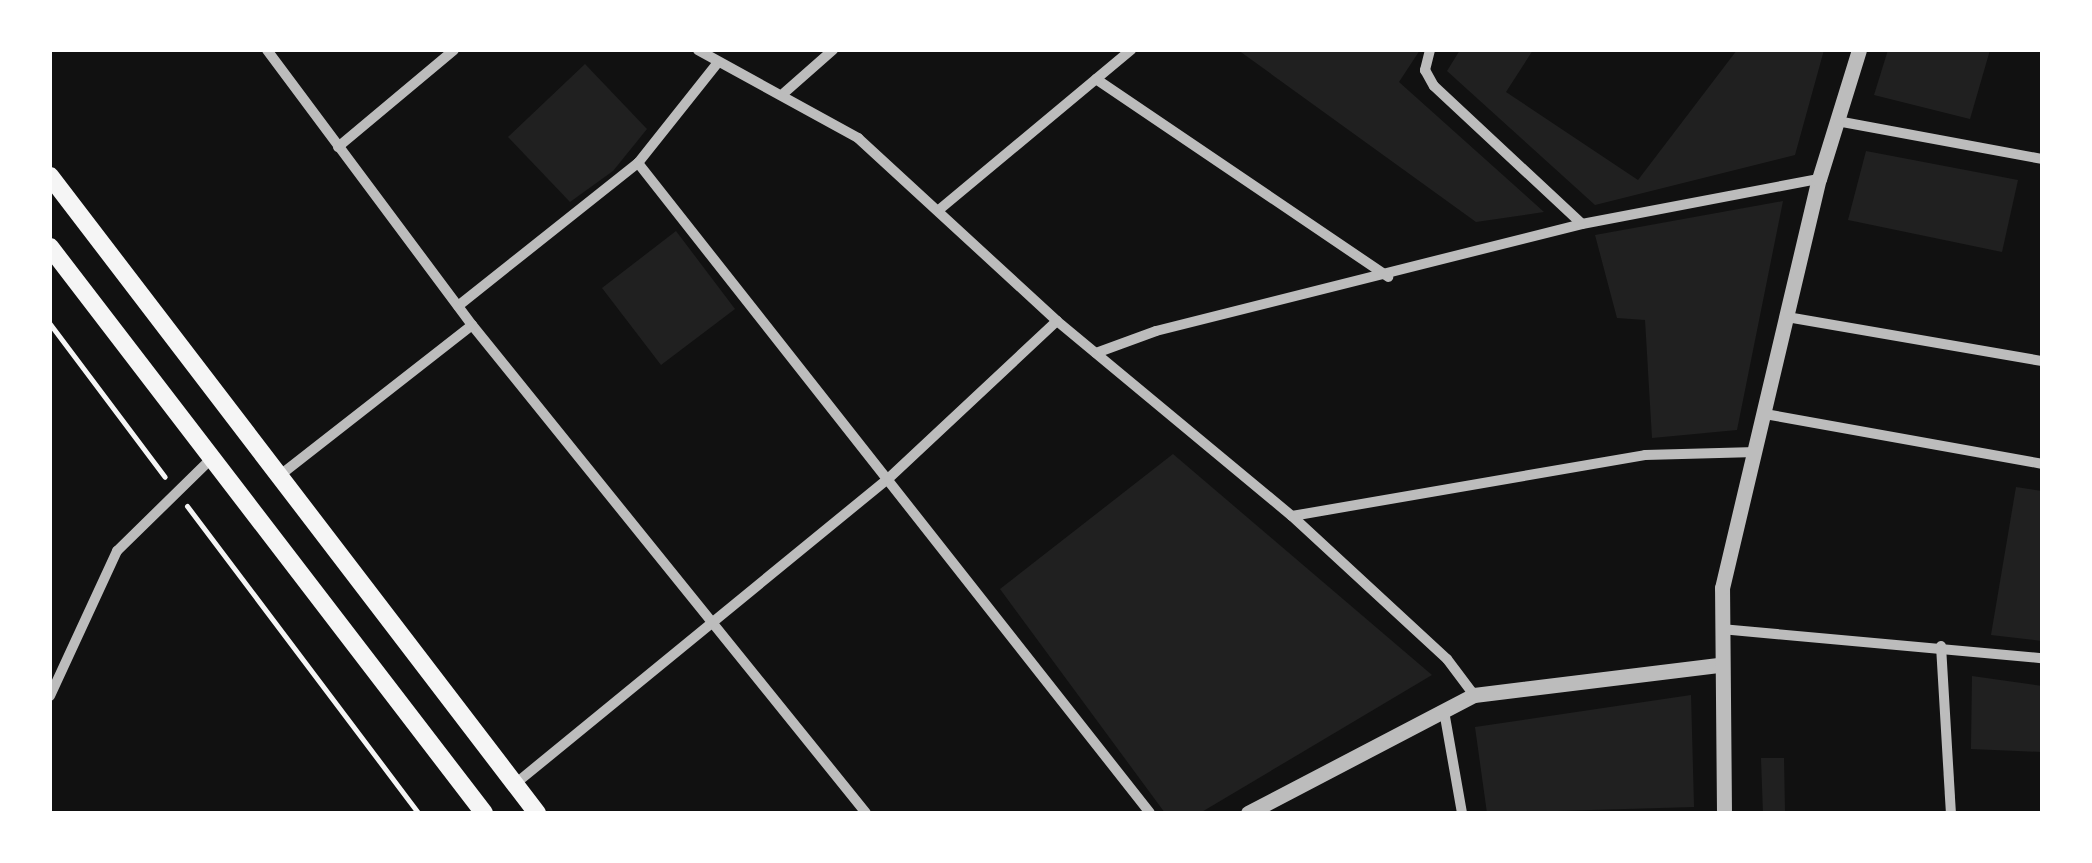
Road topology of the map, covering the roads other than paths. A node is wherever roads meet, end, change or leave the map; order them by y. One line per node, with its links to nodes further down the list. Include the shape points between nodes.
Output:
1 (267, 50): 12 (street)
2 (454, 50): 12 (street)
3 (698, 50): 8 (street)
4 (834, 50): 10 (street)
5 (1131, 50): 9 (street)
6 (1430, 50): 18 (street, via 1425,70 1434,86)
7 (1859, 50): 11 (street)
8 (716, 65): 10 (street); 14 (street)
9 (1096, 79): 17 (street); 20 (street)
10 (784, 92): 17 (street, via 858,138)
11 (1837, 120): 13 (street); 16 (street)
12 (338, 148): 21 (street)
13 (2042, 159)
14 (638, 163): 21 (street); 32 (street)
15 (50, 176): 31 (main road)
16 (1819, 179): 18 (street); 22 (street)
17 (940, 209): 23 (street)
18 (1582, 224): 20 (street)
19 (50, 247): 29 (main road)
20 (1388, 277): 25 (street, via 1156,331)
21 (458, 306): 24 (street)
22 (1788, 317): 26 (street); 27 (street)
23 (1057, 320): 25 (street); 32 (street)
24 (472, 325): 31 (street); 34 (street)
25 (1096, 353): 33 (street)
26 (2042, 362)
27 (1764, 414): 28 (street); 30 (street)
28 (1756, 452): 33 (street, via 1645,455); 35 (street, via 1722,588)
29 (211, 459): 40 (street, via 117,551); 43 (main road)
30 (2042, 464)
31 (279, 476): 42 (main road)
32 (889, 478): 34 (street); 46 (street)
33 (1292, 516): 39 (street, via 1447,659)
34 (712, 627): 42 (street); 45 (street)
35 (1721, 629): 36 (street); 38 (street)
36 (1941, 646): 37 (street); 50 (street)
37 (2042, 658)
38 (1718, 665): 39 (street); 49 (street)
39 (1474, 695): 41 (street)
40 (50, 696)
41 (1444, 711): 47 (street); 48 (street)
42 (515, 784): 44 (main road)
43 (477, 811)
44 (537, 813)
45 (866, 813)
46 (1150, 813)
47 (1248, 813)
48 (1462, 813)
49 (1724, 813)
50 (1951, 813)

